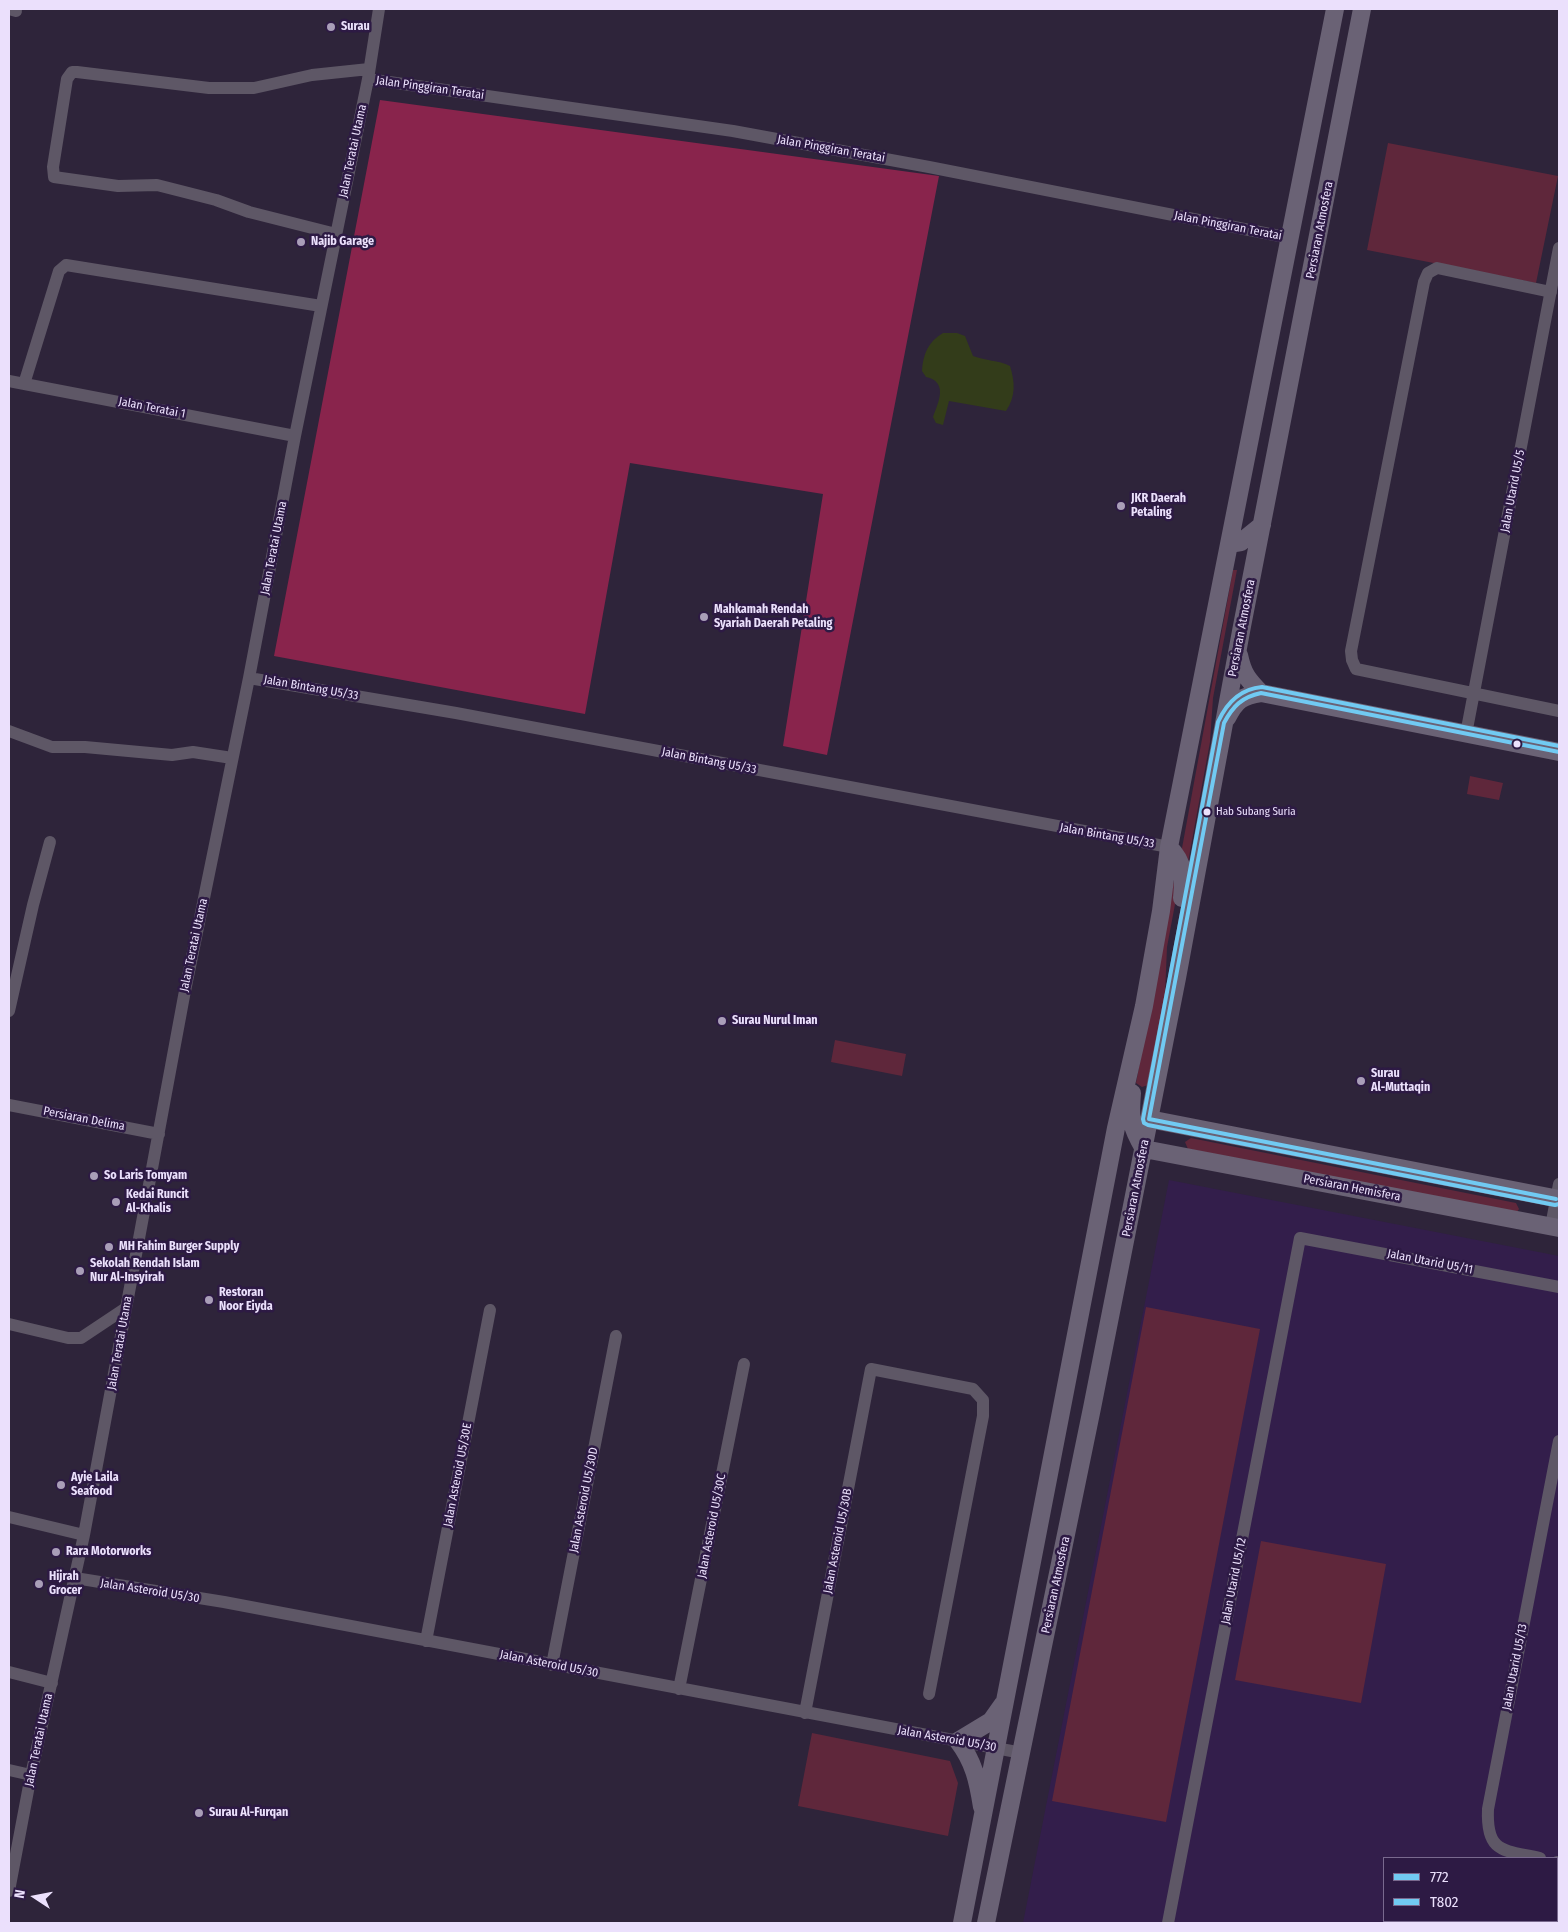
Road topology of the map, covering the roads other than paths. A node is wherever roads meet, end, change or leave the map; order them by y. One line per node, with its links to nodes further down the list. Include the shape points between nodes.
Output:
1 (379, 9): 4 (street, Jalan Teratai Utama)
2 (1335, 9): 6 (street, Persiaran Atmosfera)
3 (1362, 9): 14 (street, Persiaran Atmosfera)
4 (369, 74): 5 (street, Jalan Teratai Utama); 5 (street, Jalan Pinggiran Teratai, via 312,75 254,88 210,88 76,72 67,79 54,177 118,186 157,185); 6 (street, Jalan Pinggiran Teratai, via 733,131)
5 (336, 234): 9 (street, Jalan Teratai Utama)
6 (1290, 238): 13 (street, Persiaran Atmosfera)
7 (1559, 248): 8 (street, Jalan Utarid U5/5)
8 (1551, 292): 21 (street, Jalan Utarid U5/5); 21 (street, via 1437,268 1428,273 1384,478 1351,651 1352,660 1356,669)
9 (322, 306): 11 (street, via 66,265 60,271); 12 (street, Jalan Teratai Utama)
10 (9, 382): 11 (street, Jalan Teratai 1)
11 (24, 384): 12 (street, Jalan Teratai 1)
12 (295, 436): 19 (street, Jalan Teratai Utama)
13 (1234, 522): 15 (street); 16 (street, Persiaran Atmosfera)
14 (1262, 525): 15 (street); 17 (street, Persiaran Atmosfera)
15 (1247, 537): 16 (street); 17 (street)
16 (1229, 544): 29 (street, Persiaran Atmosfera)
17 (1257, 553): 18 (street, Persiaran Atmosfera)
18 (1238, 652): 20 (street, via 1242,671); 23 (street, Persiaran Atmosfera)
19 (249, 678): 27 (street, Jalan Teratai Utama); 29 (street, Jalan Bintang U5/33, via 456,713)
20 (1261, 693): 23 (street, via 1246,695 1233,706); 25 (street)
21 (1473, 693): 22 (street); 25 (street, Jalan Utarid U5/5)
22 (1559, 711)
23 (1224, 722): 30 (street, Persiaran Atmosfera)
24 (9, 731): 27 (street, via 52,747 172,755 193,752)
25 (1466, 734): 26 (street)
26 (1559, 752)
27 (232, 758): 36 (street, Jalan Teratai Utama)
28 (50, 842): 32 (street)
29 (1169, 848): 30 (street, via 1181,863 1184,877 1177,938); 31 (street, Persiaran Atmosfera)
30 (1177, 978): 34 (street, Persiaran Atmosfera)
31 (1144, 1006): 35 (street, via 1132,1083); 41 (street, Persiaran Atmosfera, via 1126,1079)
32 (9, 1011)
33 (9, 1105): 36 (street, Persiaran Delima)
34 (1150, 1119): 35 (street); 37 (street, Persiaran Atmosfera); 38 (street)
35 (1133, 1131): 37 (street); 41 (street, via 1124,1146 1113,1180)
36 (159, 1134): 43 (street, Jalan Teratai Utama)
37 (1144, 1149): 39 (street, Persiaran Hemisfera); 62 (street, Persiaran Atmosfera)
38 (1558, 1194): 39 (street)
39 (1555, 1227)
40 (1300, 1238): 42 (street, Jalan Utarid U5/11); 70 (street, Jalan Utarid U5/12)
41 (1089, 1273): 58 (street, Persiaran Atmosfera)
42 (1559, 1287)
43 (126, 1308): 45 (street, via 81,1338); 50 (street, Jalan Teratai Utama)
44 (490, 1310): 52 (street, Jalan Asteroid U5/30E)
45 (9, 1324)
46 (616, 1336): 53 (street, Jalan Asteroid U5/30D)
47 (744, 1364): 56 (street, Jalan Asteroid U5/30C)
48 (1559, 1441): 66 (street, Jalan Utarid U5/13, via 1488,1809 1487,1828 1492,1841 1502,1850)
49 (9, 1516): 50 (street)
50 (84, 1535): 51 (street, Jalan Teratai Utama)
51 (75, 1578): 52 (street, Jalan Asteroid U5/30); 55 (street, Jalan Teratai Utama)
52 (426, 1640): 53 (street, Jalan Asteroid U5/30)
53 (552, 1665): 56 (street, Jalan Asteroid U5/30)
54 (9, 1672): 55 (street)
55 (52, 1683): 64 (street, Jalan Teratai Utama)
56 (679, 1689): 59 (street, Jalan Asteroid U5/30)
57 (929, 1694): 59 (street, Jalan Asteroid U5/30B, via 983,1416 983,1400 973,1389 871,1369)
58 (1007, 1699): 60 (street, via 991,1721); 61 (street, Persiaran Atmosfera)
59 (805, 1713): 60 (street, Jalan Asteroid U5/30)
60 (958, 1741): 61 (street, Jalan Asteroid U5/30); 65 (street, via 971,1761)
61 (997, 1749): 62 (street, Jalan Asteroid U5/30); 65 (street, Persiaran Atmosfera)
62 (1022, 1753): 69 (street, Persiaran Atmosfera)
63 (9, 1770): 64 (street)
64 (32, 1775): 67 (street, Jalan Teratai Utama)
65 (984, 1817): 68 (street, Persiaran Atmosfera)
66 (1535, 1857)
67 (10, 1886)
68 (962, 1923)
69 (986, 1923)
70 (1168, 1923)

